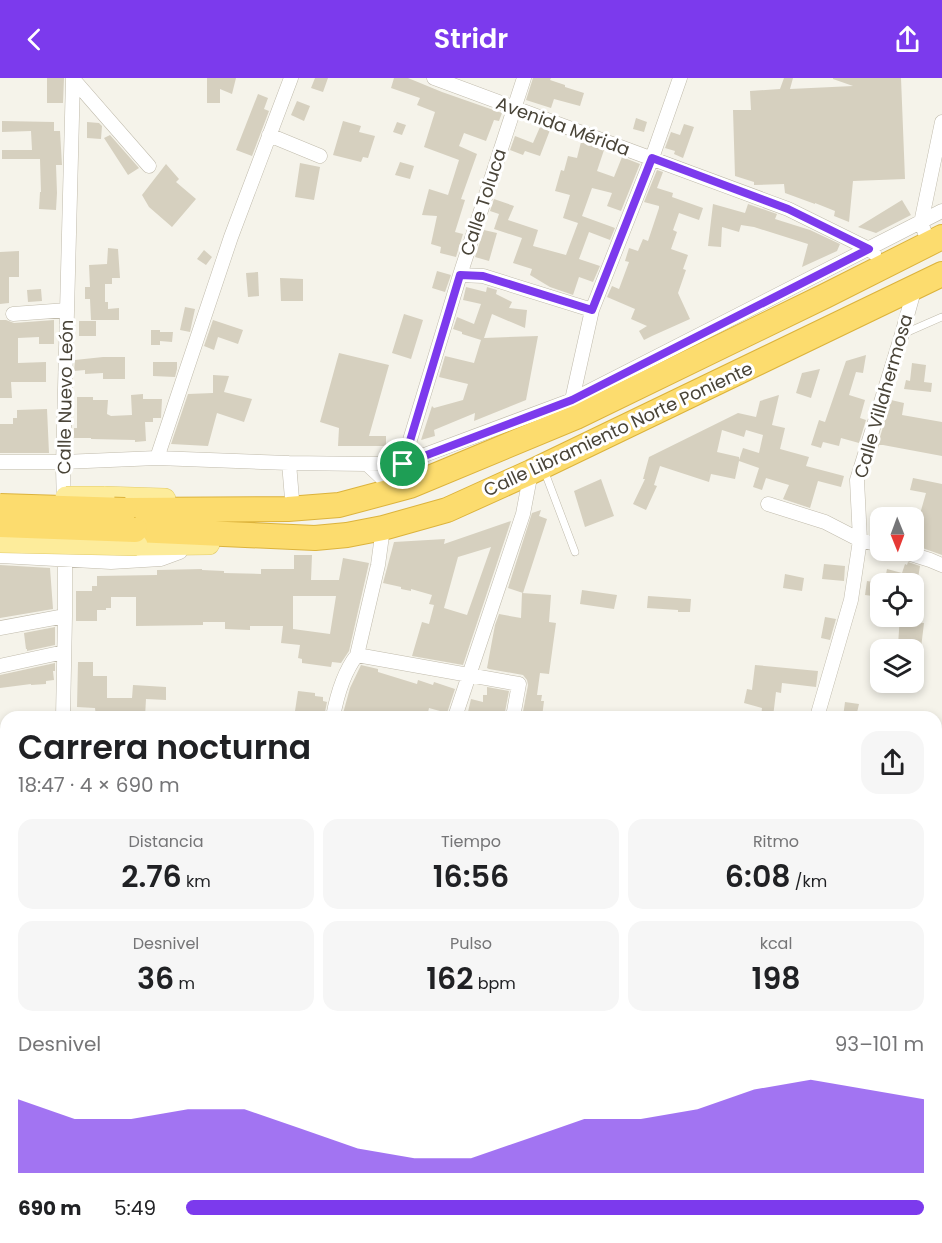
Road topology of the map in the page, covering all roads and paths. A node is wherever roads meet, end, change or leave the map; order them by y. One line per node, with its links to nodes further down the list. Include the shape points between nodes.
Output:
1 (291, 78): 8 (street)
2 (434, 78): 6 (street, Avenida Mérida)
3 (524, 78): 6 (street, Calle Toluca)
4 (680, 78): 10 (street)
5 (73, 79): 11 (street); 18 (street, Calle Nuevo León)
6 (513, 107): 10 (street, Avenida Mérida); 16 (street, Calle Toluca)
7 (942, 122): 13 (street)
8 (269, 135): 9 (street); 24 (street)
9 (320, 156)
10 (652, 158): 14 (street, Avenida Mérida, via 788,209); 19 (street)
11 (148, 166)
12 (942, 211): 13 (street)
13 (930, 234): 14 (highway, Calle Libramiento Norte Poniente)
14 (878, 257): 23 (highway, Calle Libramiento Norte Poniente)
15 (942, 274): 17 (highway, Calle Libramiento Norte Poniente)
16 (460, 275): 19 (street, via 483,276); 29 (street, Calle Toluca)
17 (915, 287): 22 (street, Calle Villahermosa); 30 (highway, Calle Libramiento Norte Poniente)
18 (67, 310): 20 (street); 26 (street, Calle Nuevo León)
19 (592, 310): 23 (street)
20 (13, 314)
21 (942, 317): 22 (lane)
22 (902, 334): 41 (street, Calle Villahermosa, via 857,480)
23 (574, 408): 29 (street); 31 (highway, Calle Libramiento Norte Poniente)
24 (157, 458): 26 (street); 27 (street)
25 (0, 462): 26 (street)
26 (63, 462): 48 (street, Calle Nuevo León)
27 (289, 463): 28 (street); 33 (street)
28 (367, 464): 29 (street); 31 (street)
29 (403, 464)
30 (537, 469): 39 (highway, Calle Libramiento Norte Poniente, via 447,510); 45 (lane); 55 (street)
31 (395, 490): 35 (highway, Calle Libramiento Norte Poniente)
32 (0, 495): 33 (main road, Calle Libramiento Norte Poniente, bridge, via 254,502)
33 (292, 499): 35 (main road, Calle Libramiento Norte Poniente)
34 (768, 504): 41 (street, via 825,522)
35 (339, 505): 38 (highway, Calle Libramiento Norte Poniente)
36 (0, 506): 38 (highway, Calle Libramiento Norte Poniente, bridge)
37 (0, 525): 38 (highway, Calle Libramiento Norte Poniente, bridge)
38 (132, 528): 40 (highway, Calle Libramiento Norte Poniente); 42 (main road, Calle Libramiento Norte Poniente, bridge); 44 (main road, Calle Libramiento Norte Poniente)
39 (383, 528): 40 (highway, Calle Libramiento Norte Poniente, via 315,538); 53 (street)
40 (281, 537): 44 (main road, Calle Libramiento Norte Poniente, via 258,544)
41 (860, 540): 43 (street); 60 (street, Calle Villahermosa, via 850,600)
42 (0, 542)
43 (870, 542)
44 (183, 544): 48 (street, via 180,552 161,559)
45 (575, 552)
46 (0, 556): 48 (street)
47 (924, 558): 49 (street)
48 (66, 560): 50 (street, Calle Nuevo León)
49 (942, 565)
50 (65, 616): 51 (street); 52 (street, Calle Nuevo León)
51 (0, 628)
52 (64, 652): 54 (street); 56 (street, Calle Nuevo León)
53 (357, 655): 55 (street); 57 (street, via 349,666)
54 (0, 666)
55 (469, 675): 58 (street); 59 (street, via 519,684)
56 (63, 711)
57 (334, 711)
58 (457, 711)
59 (514, 711)
60 (819, 711)

